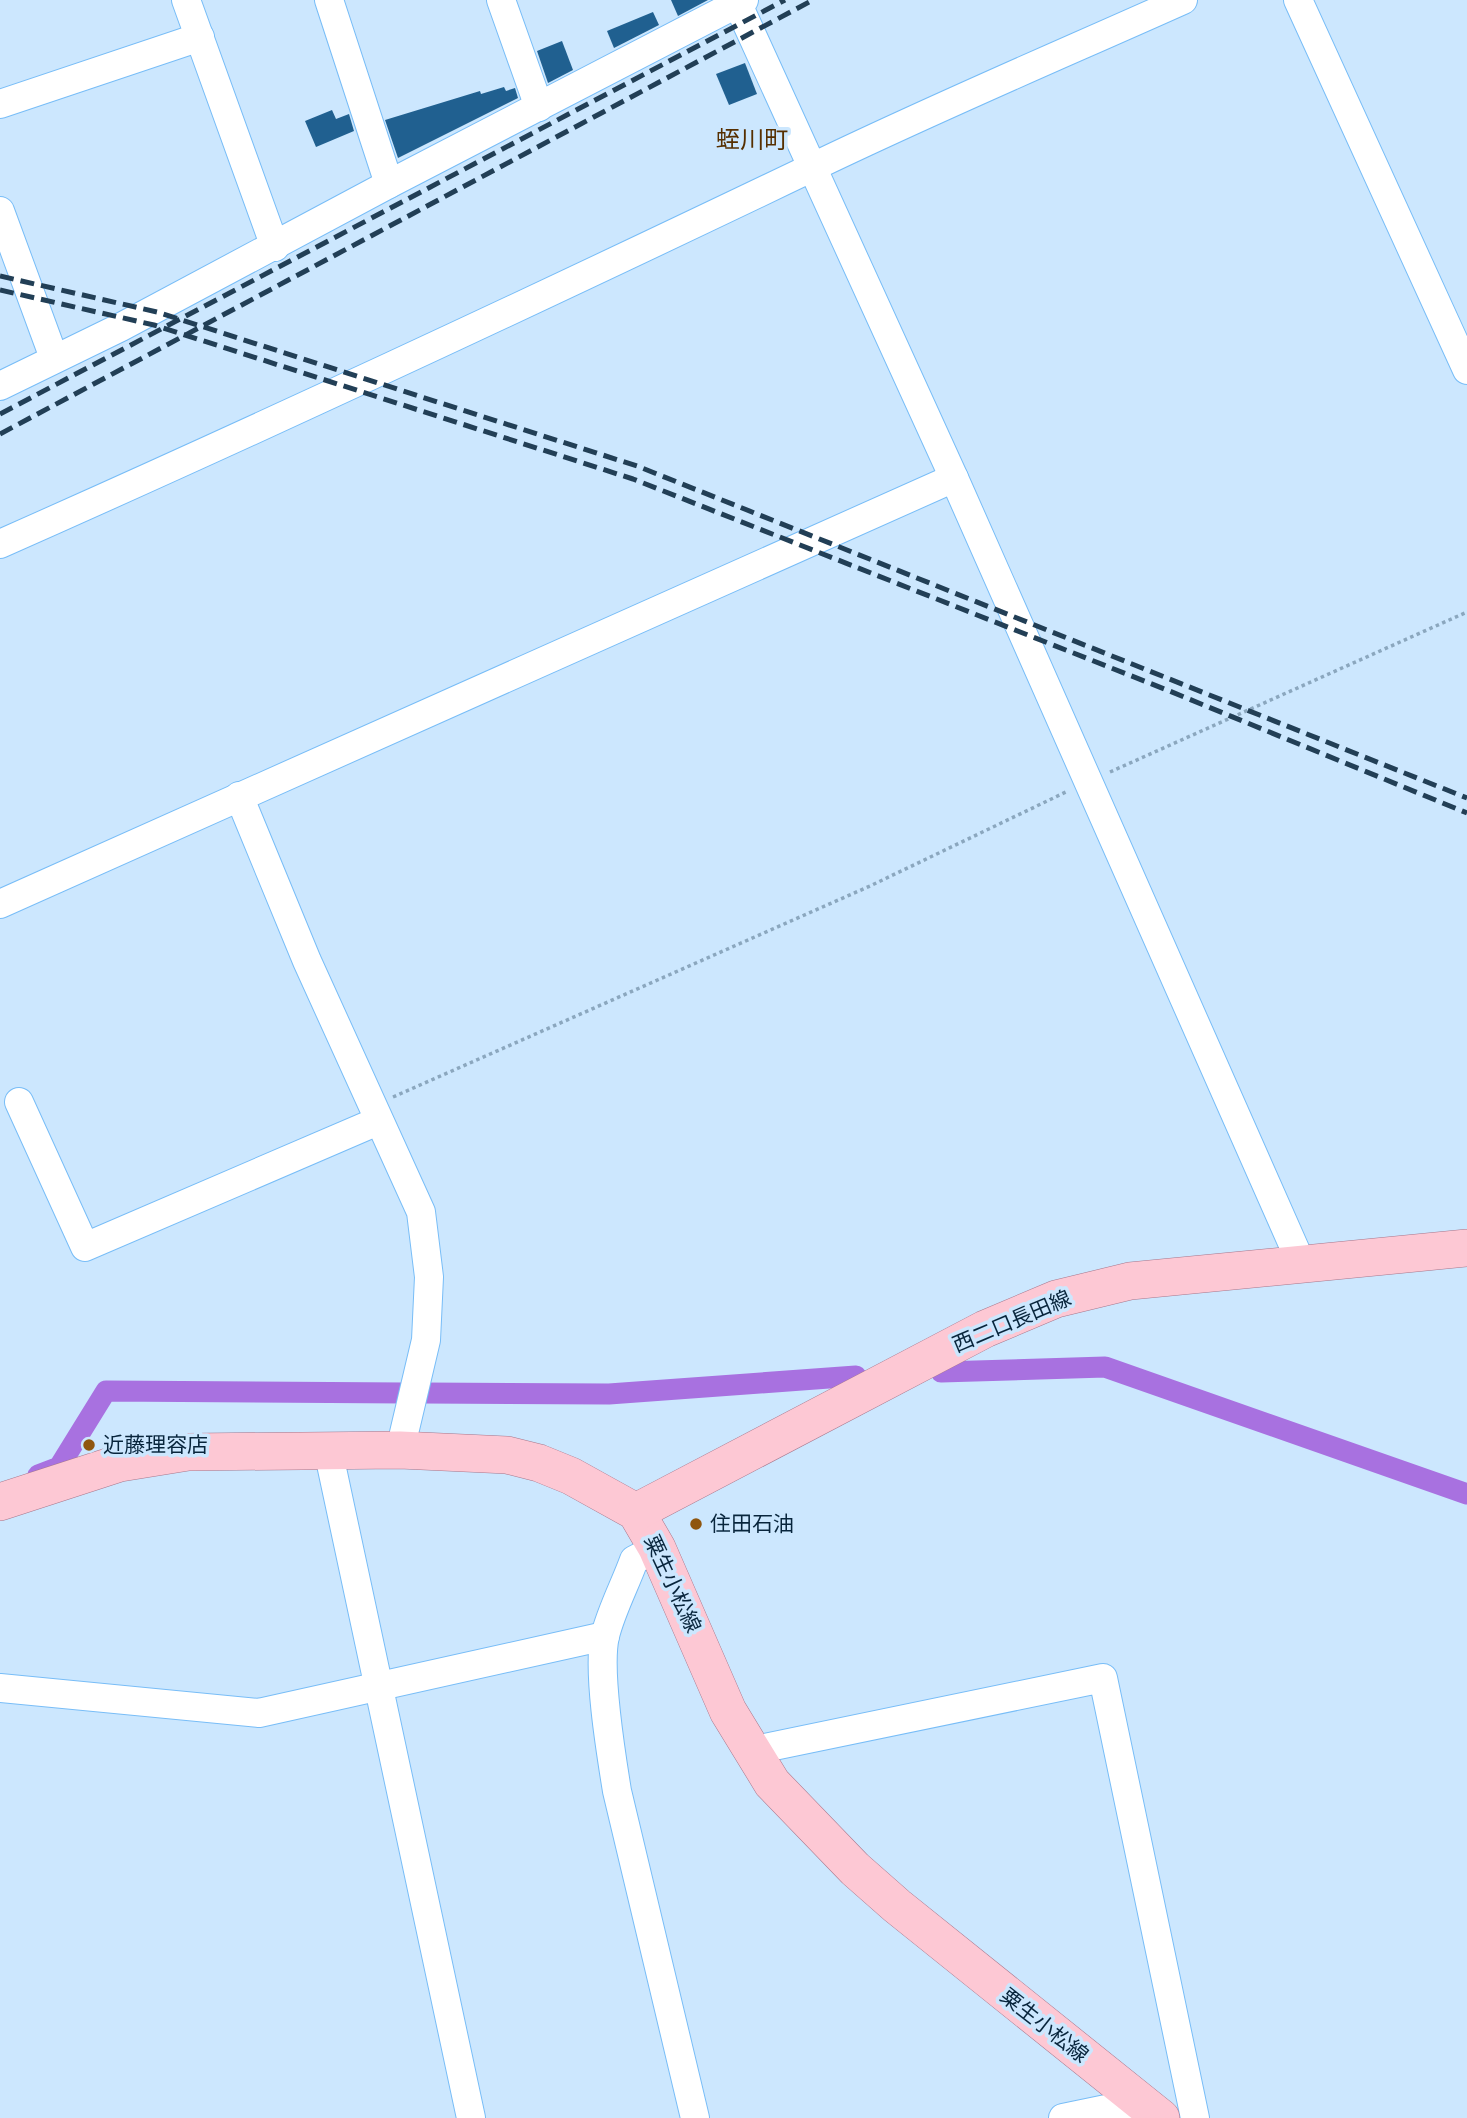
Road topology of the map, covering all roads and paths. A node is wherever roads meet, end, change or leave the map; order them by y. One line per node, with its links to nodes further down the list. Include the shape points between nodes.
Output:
1 (186, 0): 7 (street)
2 (329, 0): 11 (street)
3 (501, 0): 9 (street)
4 (1183, 0): 10 (street)
5 (1298, 0): 15 (street)
6 (739, 1): 9 (street); 10 (street)
7 (200, 37): 8 (street); 13 (street)
8 (0, 104)
9 (539, 107): 11 (street)
10 (811, 167): 17 (street); 18 (street, via 238,439)
11 (388, 184): 13 (street)
12 (0, 211): 14 (street)
13 (275, 247): 14 (street)
14 (54, 358): 16 (street)
15 (1467, 370)
16 (0, 386)
17 (954, 478): 20 (street); 21 (street)
18 (0, 544)
19 (1467, 612): 20 (path)
20 (1090, 781): 24 (path); 26 (street)
21 (239, 796): 22 (street); 24 (street)
22 (0, 904)
23 (19, 1101): 24 (street, via 85,1247)
24 (375, 1114): 28 (street, via 421,1212 429,1277 426,1340)
25 (1467, 1248): 26 (main road, 西二口長田線)
26 (1302, 1265): 30 (main road, 西二口長田線, via 1130,1281 1056,1300 985,1329)
27 (328, 1450): 28 (main road, 粟生小松線); 29 (main road, 粟生小松線, via 188,1452 120,1463); 33 (street)
28 (400, 1450): 30 (main road, 粟生小松線, via 507,1455 539,1462)
29 (0, 1502)
30 (636, 1512): 31 (main road, 粟生小松線)
31 (657, 1548): 32 (street, via 634,1560); 35 (main road, 粟生小松線)
32 (605, 1636): 33 (street); 38 (street, via 610,1750 617,1791)
33 (379, 1685): 34 (street, via 259,1713); 37 (street)
34 (0, 1688)
35 (750, 1751): 36 (main road, 粟生小松線, via 772,1783 855,1869); 40 (street, via 1103,1678)
36 (1150, 2110): 39 (street)
37 (471, 2118)
38 (695, 2118)
39 (1063, 2118)
40 (1195, 2118)

